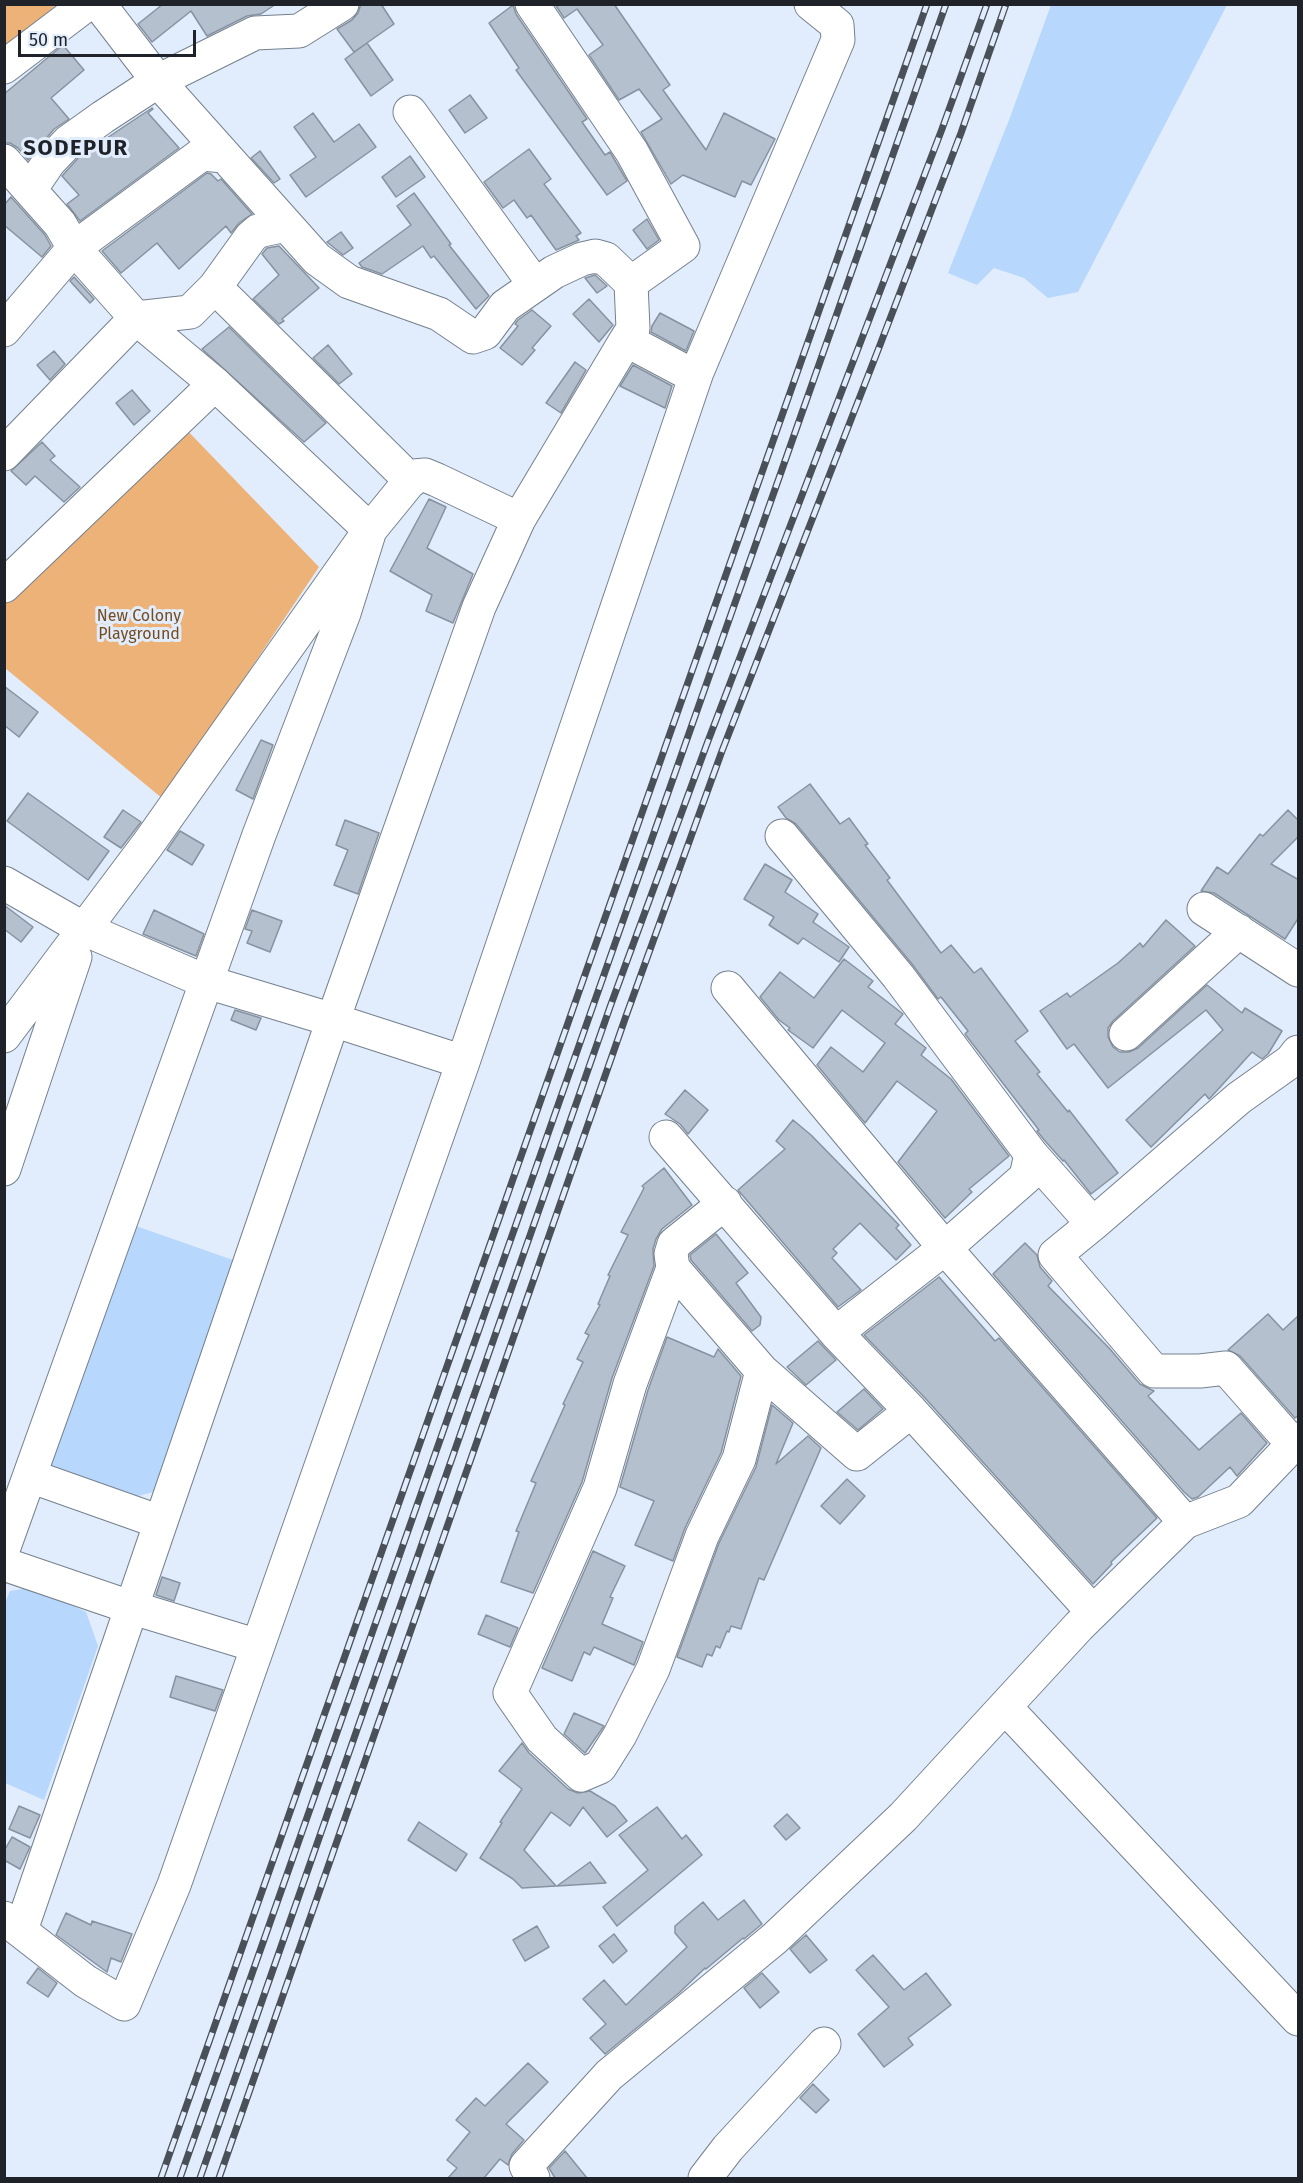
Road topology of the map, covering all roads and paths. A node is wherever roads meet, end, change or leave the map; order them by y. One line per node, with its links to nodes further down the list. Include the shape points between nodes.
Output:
1 (87, 4): 6 (street)
2 (99, 4): 7 (street)
3 (342, 4): 7 (street, via 299,31 255,33)
4 (532, 4): 14 (street, via 632,152 683,246)
5 (811, 4): 20 (street, via 837,25 838,40)
6 (4, 67)
7 (158, 81): 9 (street); 11 (street, via 68,142)
8 (410, 112): 15 (street)
9 (224, 156): 12 (street); 13 (street, via 202,154)
10 (4, 161): 11 (street)
11 (29, 189): 13 (street, via 60,224)
12 (286, 225): 15 (street, via 317,260 349,282 440,314 472,337 485,333 505,306); 16 (street, via 258,231 251,237)
13 (74, 248): 17 (street); 18 (street)
14 (632, 283): 15 (street, via 606,259 595,256 554,272); 19 (street, via 633,329)
15 (535, 285)
16 (215, 287): 17 (street, via 190,312); 23 (street)
17 (136, 318): 21 (street); 22 (street)
18 (4, 330)
19 (626, 340): 20 (street, via 688,373); 24 (street)
20 (697, 372): 39 (street)
21 (214, 384): 25 (street); 26 (street)
22 (4, 454)
23 (411, 481): 24 (street, via 414,476 425,476); 25 (street)
24 (519, 519): 35 (street, via 478,607)
25 (369, 530): 30 (street); 33 (street, via 344,613)
26 (4, 586)
27 (782, 836): 41 (street, via 898,976)
28 (4, 883): 30 (street)
29 (1204, 909): 31 (street)
30 (84, 930): 33 (street); 37 (street); 42 (street)
31 (1239, 931): 32 (street); 36 (street)
32 (1299, 970)
33 (207, 982): 35 (street); 51 (street)
34 (728, 988): 45 (street)
35 (333, 1020): 39 (street); 52 (street)
36 (1126, 1034)
37 (4, 1036)
38 (1296, 1061): 44 (street, via 1239,1098)
39 (463, 1062): 58 (street)
40 (666, 1137): 43 (street)
41 (1031, 1154): 44 (street); 45 (street, via 1026,1177)
42 (4, 1169)
43 (725, 1203): 46 (street, via 674,1244); 47 (street)
44 (1093, 1224): 50 (street, via 1056,1255 1154,1371 1226,1368)
45 (945, 1248): 47 (street); 53 (street)
46 (673, 1268): 48 (street); 48 (street, via 630,1384 600,1488 510,1693 542,1739 581,1775 600,1767 653,1669 702,1536 739,1459)
47 (836, 1333): 49 (street)
48 (762, 1371): 49 (street, via 856,1454)
49 (911, 1411): 57 (street)
50 (1296, 1442): 53 (street, via 1239,1501)
51 (30, 1476): 52 (street); 54 (street)
52 (160, 1522): 56 (street)
53 (1185, 1522): 57 (street)
54 (4, 1547)
55 (4, 1564): 56 (street)
56 (130, 1607): 58 (street); 60 (street)
57 (1093, 1612): 59 (street)
58 (258, 1646): 60 (street, via 174,1885 124,2004 85,1981)
59 (1005, 1707): 61 (street); 63 (street, via 903,1817 774,1939 609,2075)
60 (13, 1924)
61 (1299, 2019)
62 (824, 2044): 64 (street)
63 (524, 2174)
64 (705, 2178)

